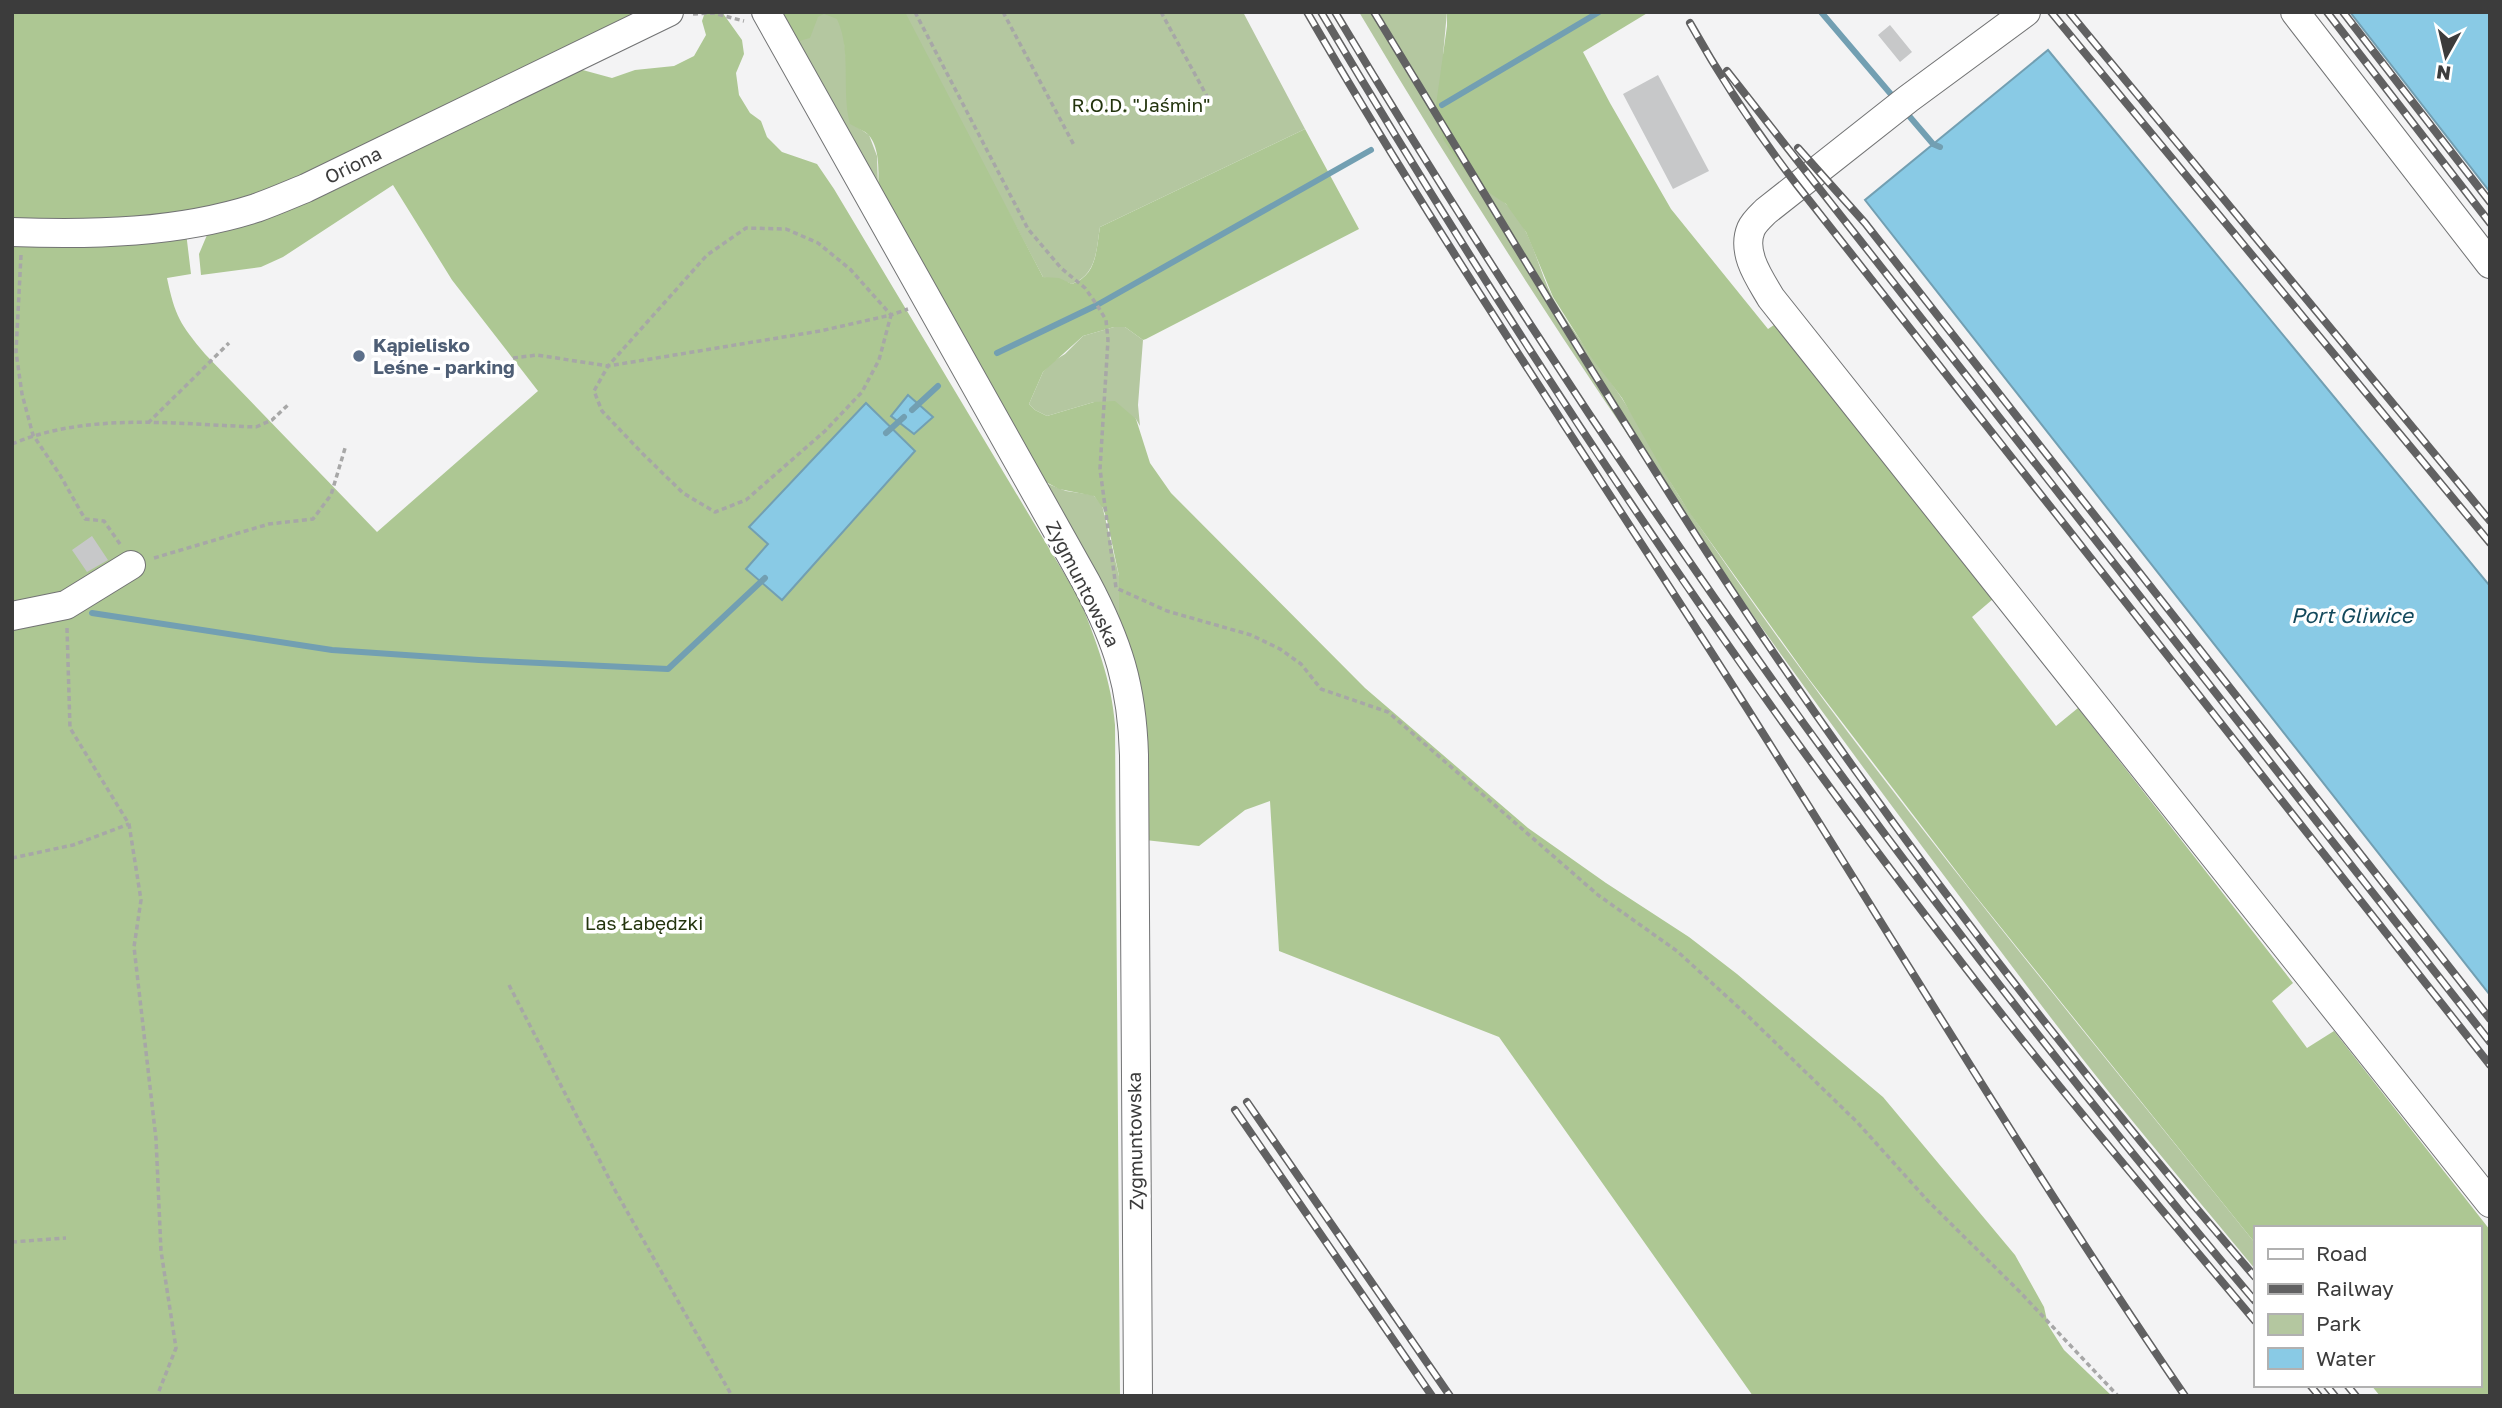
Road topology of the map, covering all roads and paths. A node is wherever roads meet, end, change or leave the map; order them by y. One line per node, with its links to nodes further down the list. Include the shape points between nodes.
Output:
1 (669, 12): 10 (street, Oriona, via 306,188 255,208 128,231)
2 (766, 12): 33 (street, Zygmuntowska, via 1086,582 1122,664 1134,755)
3 (915, 12): 34 (path, via 1028,229 1085,288 1106,320 1100,469 1116,588 1167,611 1251,635 1301,664 1321,689 1388,712 1598,895 1678,951 1749,1017 1857,1122)
4 (1003, 12): 9 (path)
5 (1161, 12): 8 (path)
6 (2026, 12): 28 (street, via 1766,211 1751,228 1748,245 1754,268 1771,298)
7 (2295, 12): 11 (street)
8 (1209, 100)
9 (1075, 148)
10 (14, 232): 19 (path, via 21,245 16,352)
11 (2490, 264)
12 (913, 307): 13 (path)
13 (891, 315): 16 (path); 16 (path, via 850,269 818,243 786,229 746,228 707,255); 16 (path, via 879,360 862,392 746,500 715,512 683,493 601,411 594,391)
14 (229, 343): 18 (path)
15 (513, 358): 16 (path, via 537,355)
16 (608, 366)
17 (290, 403): 18 (path, via 272,420 256,427)
18 (148, 423): 19 (path, via 102,423)
19 (33, 435): 20 (path); 22 (path, via 85,519 104,521)
20 (12, 444)
21 (346, 445): 22 (path, via 331,495 313,519 269,524)
22 (131, 565): 23 (street, via 66,605)
23 (12, 616)
24 (68, 621): 25 (path, via 70,728)
25 (129, 824): 26 (path, via 73,845); 31 (path, via 141,900 134,947 156,1139 161,1251 176,1348)
26 (12, 858)
27 (509, 985): 32 (path, via 616,1192)
28 (2490, 1203)
29 (66, 1238): 30 (path)
30 (12, 1241)
31 (157, 1396)
32 (732, 1396)
33 (1138, 1396)
34 (2118, 1396)

